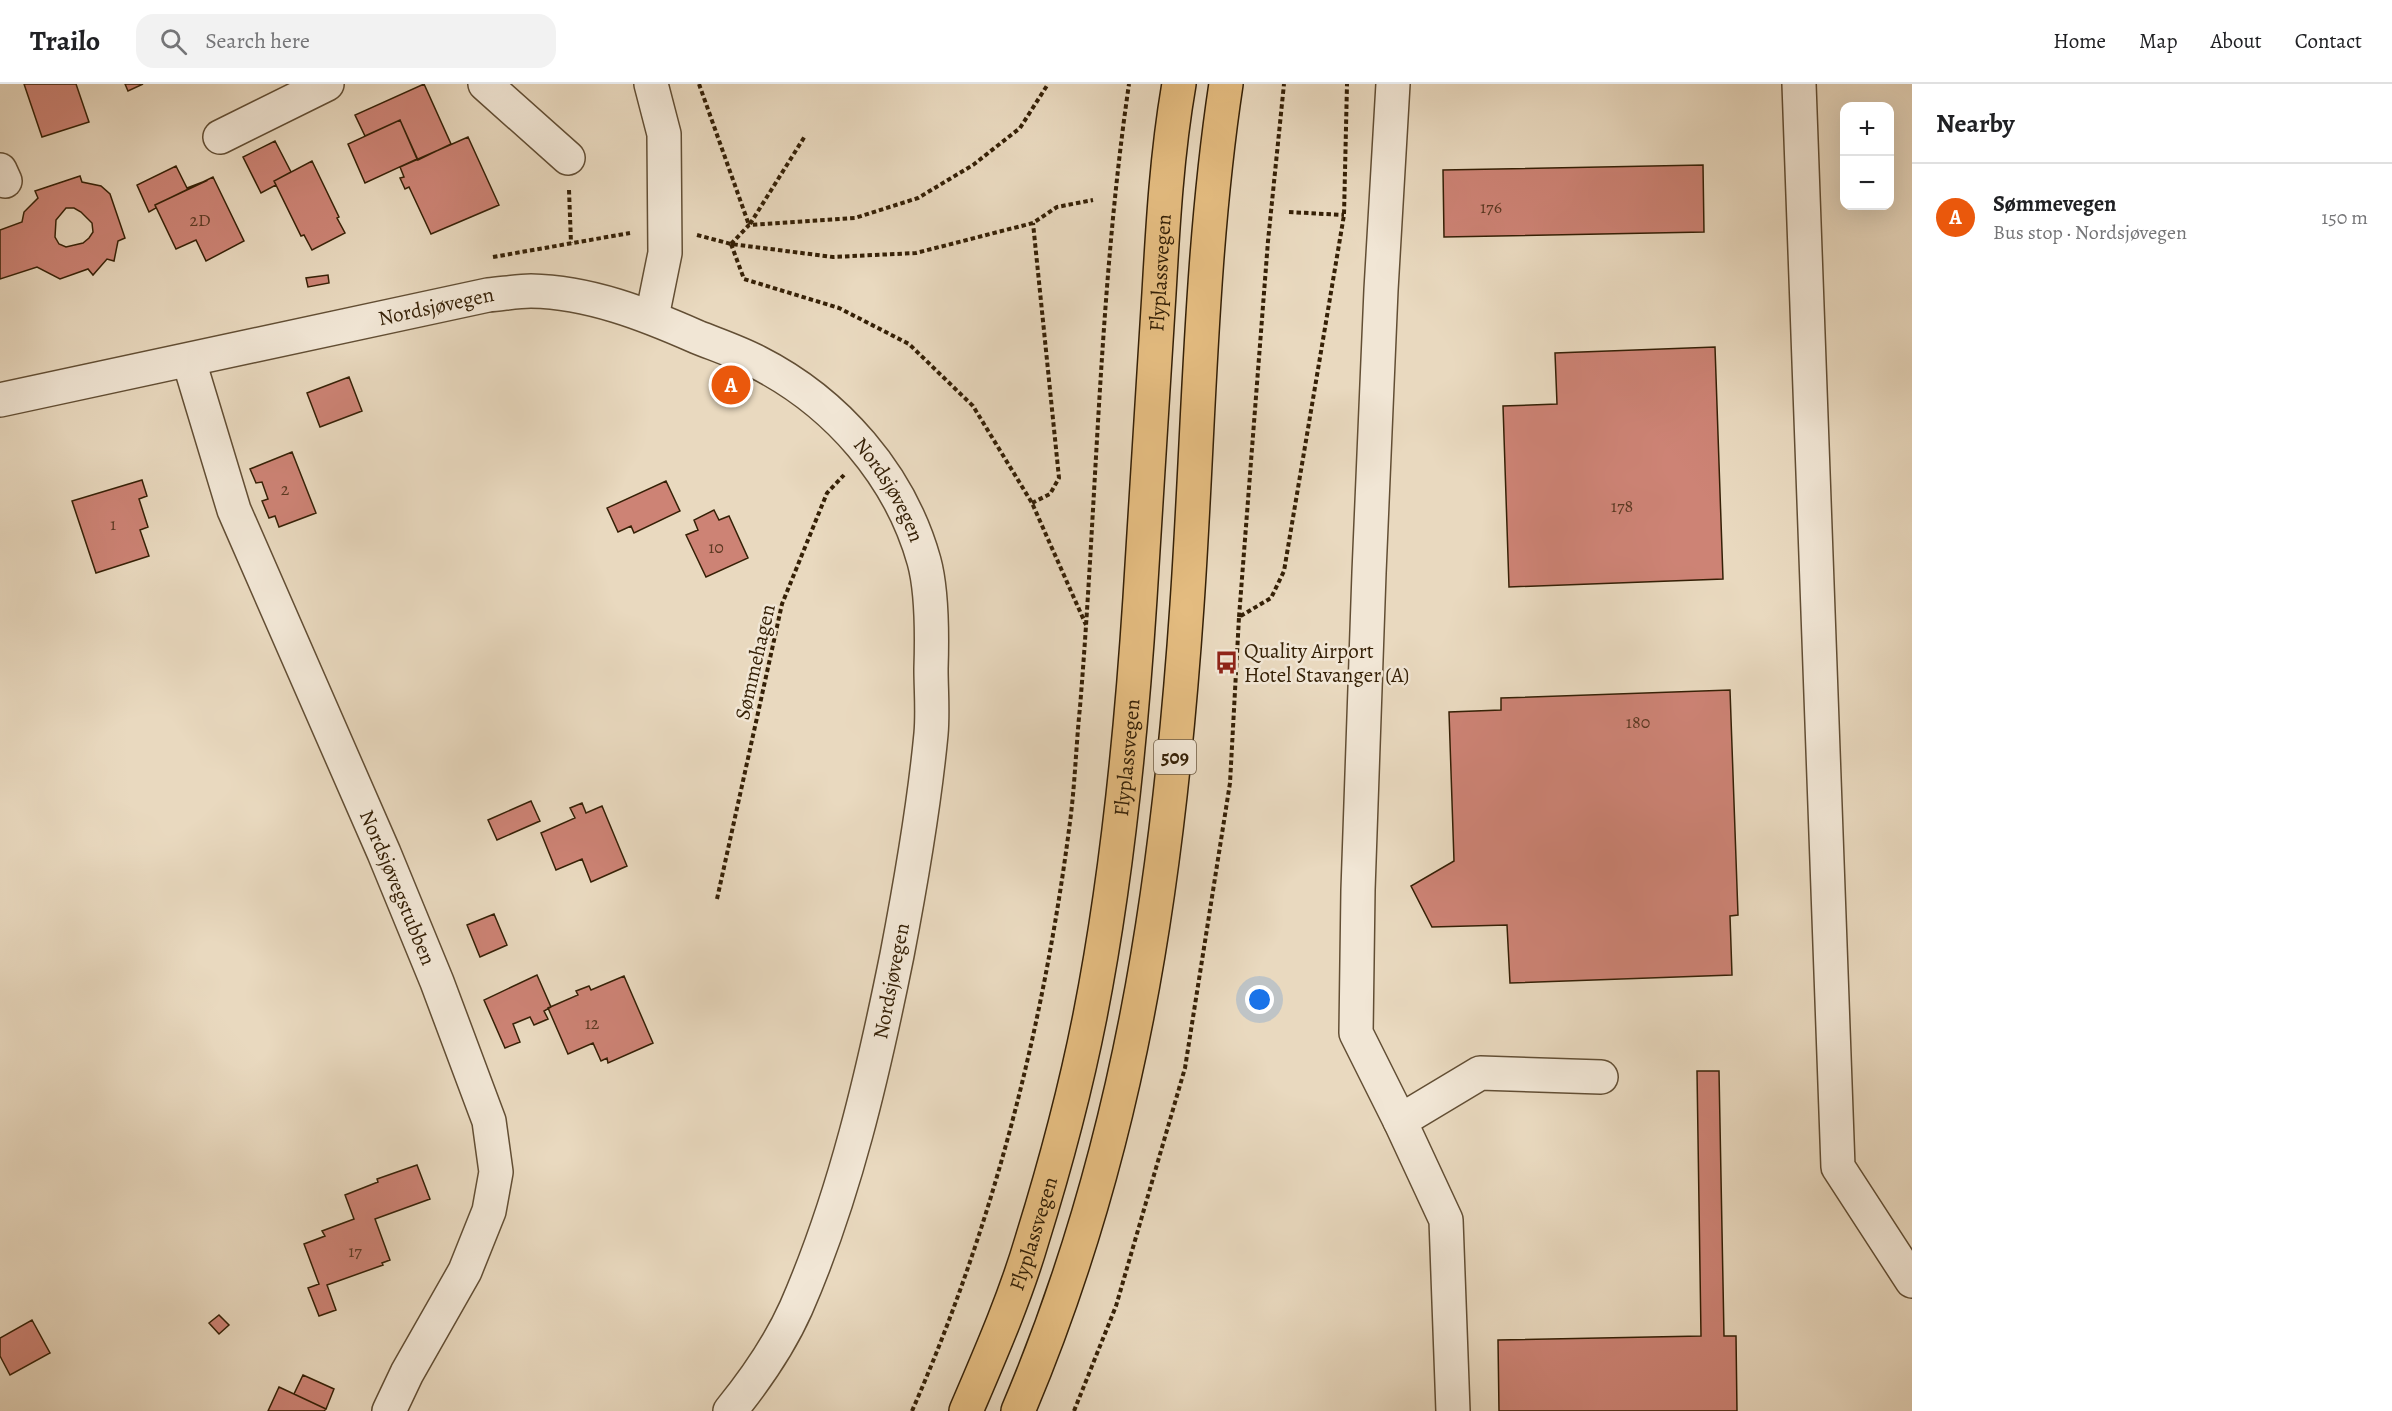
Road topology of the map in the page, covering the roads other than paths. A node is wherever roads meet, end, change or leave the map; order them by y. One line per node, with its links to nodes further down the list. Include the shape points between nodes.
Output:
1 (327, 84): 8 (street)
2 (485, 84): 9 (street)
3 (651, 84): 10 (street, via 664,134 666,253)
4 (1179, 84): 18 (highway, Flyplassvegen / 509, via 1162,243 1123,799 1107,913 1090,1017 1063,1134 1031,1244)
5 (1226, 84): 19 (highway, 509, via 1208,247 1180,699 1156,908 1137,1026 1112,1134 1077,1258)
6 (1393, 84): 14 (street, via 1371,537 1356,1033)
7 (1799, 84): 15 (street, via 1838,1167)
8 (220, 137)
9 (568, 158)
10 (651, 317): 11 (street, Nordsjøvegen, via 585,297 531,291 488,295); 17 (street, Nordsjøvegen, via 758,362 833,414 867,451 910,519 925,564 932,635 931,731 918,836 880,1038 856,1131 826,1228 795,1309 771,1356)
11 (189, 360): 12 (street, Nordsjøvegen); 16 (street, Nordsjøvegstubben, via 234,510 388,864 489,1121 495,1172 489,1211 465,1271)
12 (0, 400)
13 (1601, 1077): 14 (street, via 1480,1073)
14 (1400, 1121): 20 (street, via 1446,1220)
15 (1912, 1281)
16 (389, 1411)
17 (730, 1411)
18 (966, 1411)
19 (1018, 1411)
20 (1453, 1411)

